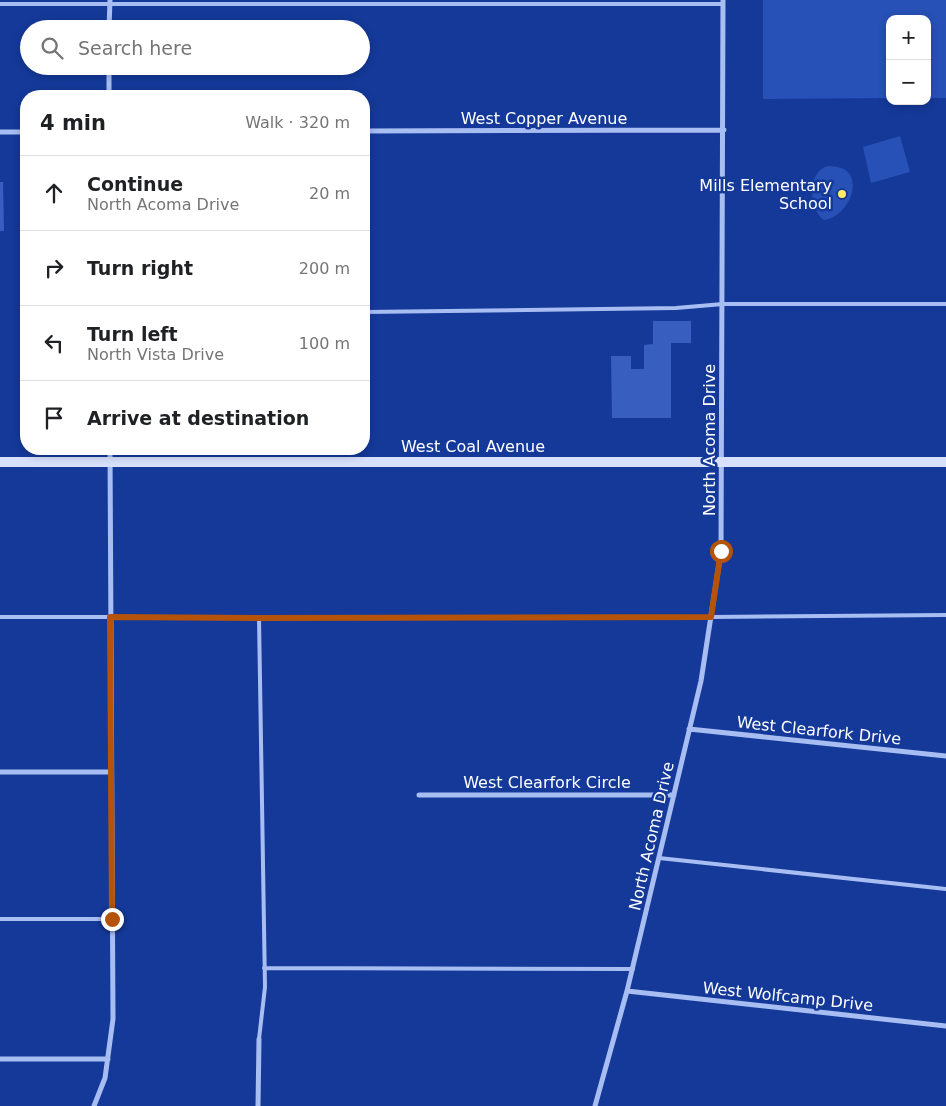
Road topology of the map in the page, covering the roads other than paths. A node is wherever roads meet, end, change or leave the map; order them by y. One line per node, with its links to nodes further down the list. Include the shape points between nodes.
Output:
1 (110, 2): 2 (lane); 3 (lane); 4 (street)
2 (724, 2): 7 (street, North Acoma Drive)
3 (0, 4)
4 (110, 20)
5 (109, 75): 6 (street)
6 (109, 90)
7 (724, 130): 8 (street, West Copper Avenue); 11 (street, North Acoma Drive)
8 (370, 131)
9 (0, 132): 10 (street)
10 (20, 132)
11 (723, 304): 12 (lane); 13 (lane, via 676,308); 16 (street, North Acoma Drive)
12 (946, 304)
13 (370, 312)
14 (110, 455): 18 (street)
15 (0, 462): 18 (street, West Coal Avenue)
16 (722, 462): 17 (street, West Coal Avenue); 18 (street, West Coal Avenue); 22 (street, North Acoma Drive, via 721,551)
17 (946, 462)
18 (110, 463): 21 (street)
19 (946, 615): 22 (lane)
20 (0, 617): 21 (lane)
21 (110, 617): 23 (lane); 27 (street)
22 (711, 617): 23 (lane); 24 (street, North Acoma Drive, via 701,681)
23 (259, 618): 34 (lane)
24 (689, 729): 25 (street, West Clearfork Drive); 29 (street, North Acoma Drive)
25 (946, 756)
26 (0, 772): 27 (street)
27 (111, 772): 33 (street)
28 (419, 795): 29 (street, West Clearfork Circle)
29 (674, 795): 30 (street, North Acoma Drive)
30 (659, 858): 31 (lane); 35 (street, North Acoma Drive)
31 (946, 889)
32 (0, 919): 33 (lane)
33 (112, 919): 40 (street, via 113,1019)
34 (264, 968): 35 (lane); 38 (lane)
35 (633, 968): 36 (street, North Acoma Drive)
36 (627, 991): 37 (street, West Wolfcamp Drive); 43 (street, North Acoma Drive)
37 (946, 1026)
38 (259, 1039): 42 (street)
39 (0, 1059): 40 (street)
40 (108, 1059): 41 (street, via 105,1078)
41 (94, 1106)
42 (258, 1106)
43 (596, 1106)

